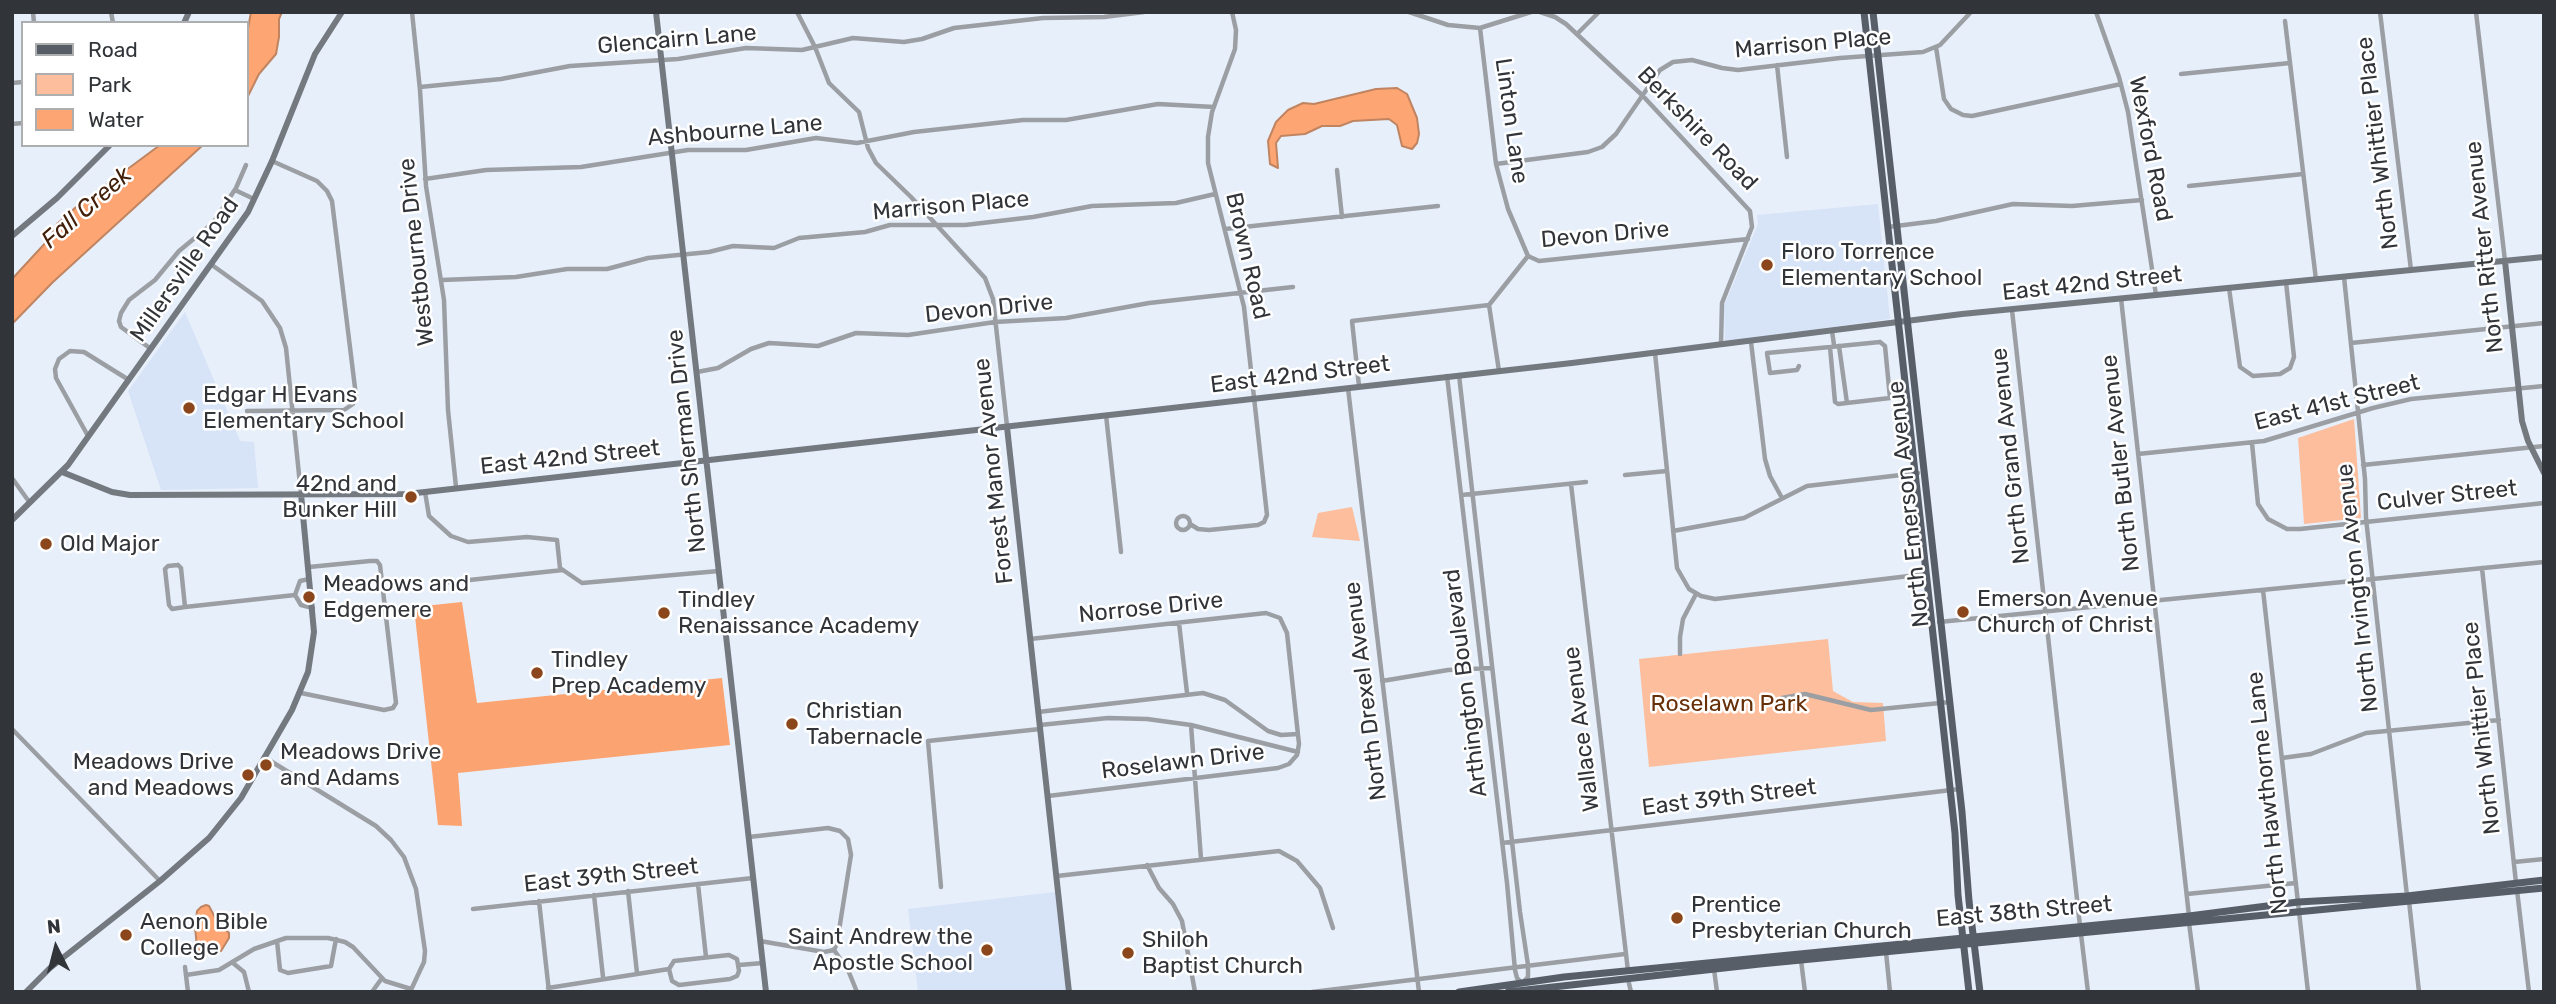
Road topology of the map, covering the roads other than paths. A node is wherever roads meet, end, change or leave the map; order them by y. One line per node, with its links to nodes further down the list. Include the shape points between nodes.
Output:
1 (342, 12): 36 (street, Millersville Road, via 315,54)
2 (412, 12): 29 (street, Westbourne Drive)
3 (656, 12): 24 (street, North Sherman Drive)
4 (797, 12): 20 (street, Forest Manor Avenue)
5 (1144, 12): 20 (street, Glencairn Lane, via 954,28 904,42 853,38)
6 (1232, 12): 31 (street, Brown Road, via 1235,49)
7 (1409, 12): 18 (street, via 1448,25)
8 (1531, 12): 18 (street)
9 (1540, 12): 19 (street, Berkshire Road, via 1561,20)
10 (1599, 12): 19 (street)
11 (1864, 12): 23 (main road, North Emerson Avenue)
12 (1873, 12): 22 (main road, North Emerson Avenue)
13 (1971, 12): 21 (street)
14 (2096, 12): 28 (street, Wexford Road)
15 (2380, 12): 60 (street, North Whittier Place)
16 (2476, 12): 58 (street, North Ritter Avenue)
17 (2285, 21): 25 (street)
18 (1480, 28): 37 (street, Linton Lane)
19 (1577, 34): 30 (street, Berkshire Road)
20 (815, 47): 24 (street, Glencairn Lane, via 746,48); 32 (street, Forest Manor Avenue, via 829,83 859,112)
21 (1936, 47): 22 (street, Marrison Place); 28 (street, via 1944,99 1963,115)
22 (1878, 55): 23 (street, Marrison Place); 50 (main road, North Emerson Avenue)
23 (1869, 56): 26 (street, Marrison Place); 51 (main road, North Emerson Avenue)
24 (661, 60): 29 (street, Glencairn Lane, via 570,66); 34 (street, North Sherman Drive)
25 (2290, 63): 27 (street); 40 (street)
26 (1777, 65): 30 (street, Marrison Place, via 1731,69 1680,60 1663,67); 35 (street)
27 (2181, 74)
28 (2121, 84): 46 (street, Wexford Road)
29 (420, 87): 41 (street, Westbourne Drive)
30 (1642, 95): 37 (street, Marrison Place, via 1616,134 1597,149); 54 (street, Berkshire Road, via 1749,209 1753,223)
31 (1214, 107): 32 (street, Ashbourne Lane, via 1158,104 1066,120 997,123); 44 (street, Brown Road, via 1207,153)
32 (866, 141): 34 (street, Ashbourne Lane, via 816,138 758,148); 49 (street, Forest Manor Avenue, via 876,163)
33 (108, 147): 53 (street)
34 (672, 154): 41 (street, Ashbourne Lane, via 581,167 486,170); 55 (street, North Sherman Drive)
35 (1787, 157)
36 (272, 161): 45 (street, Millersville Road); 97 (street, via 317,181 332,201 356,392 352,405 341,410)
37 (1496, 164): 56 (street, Linton Lane)
38 (246, 165): 43 (street)
39 (1337, 170): 48 (street)
40 (2303, 174): 42 (street); 62 (street)
41 (425, 179): 63 (street, Westbourne Drive)
42 (2189, 186)
43 (235, 190): 45 (street); 82 (street, via 210,226 174,256 121,313 121,327)
44 (1215, 194): 49 (street, Marrison Place, via 1176,202 1106,205); 52 (street, Brown Road)
45 (255, 199): 59 (street, Millersville Road)
46 (2142, 200): 50 (street, via 2013,204); 68 (street, Wexford Road)
47 (1438, 206): 48 (street)
48 (1342, 217): 52 (street)
49 (937, 225): 55 (street, Marrison Place, via 890,225 799,238 774,248 740,245); 73 (street, Forest Manor Avenue, via 985,278)
50 (1898, 226): 51 (street); 72 (main road, North Emerson Avenue)
51 (1888, 227): 74 (main road, North Emerson Avenue)
52 (1225, 229): 67 (street, Brown Road)
53 (12, 236)
54 (1748, 239): 56 (street, Devon Drive, via 1539,261); 80 (street, Berkshire Road, via 1722,303)
55 (684, 254): 63 (street, Marrison Place, via 607,269); 86 (street, North Sherman Drive)
56 (1528, 256): 70 (street, Devon Drive)
57 (2544, 257): 58 (street, East 42nd Street)
58 (2505, 261): 60 (street, East 42nd Street); 76 (street, North Ritter Avenue)
59 (212, 265): 82 (street, Millersville Road); 97 (street, via 259,298 275,317 285,341)
60 (2411, 270): 61 (street, East 42nd Street)
61 (2344, 277): 62 (street, East 42nd Street); 79 (street, North Irvington Avenue)
62 (2316, 279): 64 (street, East 42nd Street)
63 (442, 280): 117 (street, Westbourne Drive)
64 (2286, 282): 66 (street, East 42nd Street); 66 (street, via 2294,357 2290,368 2280,374 2253,376 2242,371)
65 (1293, 287): 67 (street, Devon Drive)
66 (2229, 288): 68 (street, East 42nd Street)
67 (1241, 293): 73 (street, Devon Drive, via 1066,318); 94 (street, Brown Road)
68 (2156, 295): 69 (street, East 42nd Street)
69 (2121, 298): 71 (street, East 42nd Street); 105 (street, North Butler Avenue)
70 (1489, 304): 85 (street); 90 (street, via 1352,321)
71 (2012, 310): 72 (street, East 42nd Street); 145 (street, North Grand Avenue)
72 (1908, 321): 74 (street, East 42nd Street); 110 (main road, North Emerson Avenue)
73 (995, 322): 86 (street, Devon Drive, via 897,337 856,333 818,346 769,343 718,368); 100 (street, Forest Manor Avenue)
74 (1899, 322): 77 (street, East 42nd Street); 111 (main road, North Emerson Avenue)
75 (2544, 323): 76 (street)
76 (2512, 326): 79 (street); 93 (street, North Ritter Avenue)
77 (1832, 331): 78 (street, East 42nd Street); 81 (street)
78 (1751, 342): 80 (street, East 42nd Street); 122 (street, via 1764,454)
79 (2351, 343): 98 (street, North Irvington Avenue)
80 (1721, 345): 83 (street, East 42nd Street)
81 (1834, 346): 84 (street, via 1767,353 1770,373); 95 (street); 95 (street, via 1833,398 1838,404); 95 (street, via 1880,342 1885,346 1891,398)
82 (151, 349): 89 (street, Millersville Road)
83 (1655, 353): 85 (street, East 42nd Street); 108 (street)
84 (1799, 366)
85 (1499, 371): 87 (street, East 42nd Street)
86 (697, 372): 106 (street, North Sherman Drive)
87 (1459, 375): 88 (street, East 42nd Street); 120 (street, Arthington Boulevard)
88 (1447, 376): 90 (street, East 42nd Street); 121 (street, Arthington Boulevard)
89 (129, 380): 101 (street, Millersville Road); 101 (street, via 84,352 70,351 59,359 56,379)
90 (1359, 386): 92 (street, East 42nd Street)
91 (2544, 386): 93 (street, East 41st Street)
92 (1348, 387): 94 (street, East 42nd Street); 154 (street, North Drexel Avenue)
93 (2519, 388): 98 (street, East 41st Street, via 2411,400); 104 (street, North Ritter Avenue)
94 (1254, 398): 99 (street, East 42nd Street); 127 (street, Brown Road, via 1266,519 1258,525 1209,530)
95 (1847, 403)
96 (247, 411): 97 (street)
97 (293, 411): 119 (street)
98 (2358, 412): 102 (street, East 41st Street); 107 (street, North Irvington Avenue)
99 (1106, 415): 100 (street, East 42nd Street); 129 (street)
100 (1007, 427): 106 (street, East 42nd Street); 150 (street, Forest Manor Avenue)
101 (89, 437): 109 (street, Millersville Road)
102 (2252, 443): 105 (street, East 41st Street); 126 (street, Culver Street, via 2257,502 2271,521 2296,530)
103 (2544, 446): 104 (street)
104 (2530, 447): 107 (street); 112 (street, North Ritter Avenue)
105 (2138, 454): 142 (street, North Butler Avenue)
106 (707, 462): 117 (street, East 42nd Street); 134 (street, North Sherman Drive)
107 (2363, 465): 126 (street, North Irvington Avenue)
108 (1667, 471): 113 (street); 128 (street)
109 (62, 472): 119 (street, East 42nd Street, via 130,495); 123 (street, Millersville Road)
110 (1925, 472): 111 (street); 147 (main road, North Emerson Avenue)
111 (1915, 473): 122 (street, via 1811,485); 135 (main road, North Emerson Avenue)
112 (2544, 473)
113 (1625, 475)
114 (12, 478): 123 (street)
115 (1586, 482): 116 (street)
116 (1571, 484): 120 (street); 174 (street, Wallace Avenue)
117 (456, 487): 118 (street, East 42nd Street)
118 (425, 492): 119 (street, East 42nd Street); 133 (street, via 429,516 451,536 468,542 555,539)
119 (301, 494): 131 (street)
120 (1471, 494): 121 (street); 152 (street, Arthington Boulevard)
121 (1462, 495): 153 (street, Arthington Boulevard)
122 (1782, 498): 128 (street, via 1744,518)
123 (30, 503): 125 (street, Millersville Road)
124 (2544, 503): 126 (street, Culver Street)
125 (12, 520)
126 (2367, 522): 137 (street, North Irvington Avenue)
127 (1191, 524)
128 (1673, 531): 140 (street, via 1679,574)
129 (1121, 552)
130 (2544, 562): 132 (street)
131 (309, 567): 136 (street); 156 (street, via 370,561 380,565 396,703 384,710)
132 (2482, 568): 137 (street); 161 (street, North Whittier Place)
133 (563, 570): 134 (street, via 584,583); 138 (street)
134 (719, 571): 175 (street, North Sherman Drive)
135 (1927, 574): 140 (street, via 1717,599); 149 (main road, North Emerson Avenue)
136 (310, 579): 141 (street, via 300,581); 144 (street)
137 (2373, 579): 139 (street); 165 (street, North Irvington Avenue)
138 (432, 583)
139 (2263, 590): 142 (street); 169 (street, North Hawthorne Lane)
140 (1696, 594): 151 (street, via 1683,619)
141 (295, 595): 143 (street); 144 (street, via 301,605)
142 (2154, 601): 145 (street); 192 (street, North Butler Avenue)
143 (185, 607): 143 (street, via 170,607 167,566 180,567)
144 (313, 608): 156 (street, via 312,653)
145 (2045, 612): 147 (street); 201 (street, North Grand Avenue)
146 (1275, 615): 148 (street, Norrose Drive); 166 (street, Roselawn Drive, via 1287,631)
147 (1941, 622): 149 (street); 158 (main road, North Emerson Avenue)
148 (1179, 623): 150 (street, Norrose Drive); 155 (street)
149 (1932, 623): 159 (main road, North Emerson Avenue)
150 (1030, 639): 160 (street, Forest Manor Avenue)
151 (1680, 654)
152 (1492, 668): 153 (street); 176 (street, Arthington Boulevard)
153 (1482, 669): 154 (street); 177 (street, Arthington Boulevard)
154 (1382, 681): 225 (street, North Drexel Avenue)
155 (1187, 693): 160 (street); 166 (street, via 1225,700 1272,733)
156 (300, 694): 168 (street)
157 (1782, 698): 159 (street, via 1805,694 1871,710)
158 (1950, 702): 159 (street); 171 (main road, North Emerson Avenue)
159 (1941, 703): 172 (main road, North Emerson Avenue)
160 (1038, 712): 163 (street, Forest Manor Avenue)
161 (2499, 720): 165 (street); 180 (street, North Whittier Place)
162 (1191, 725): 163 (street, via 1098,718); 167 (street); 170 (street)
163 (1040, 727): 173 (street, Forest Manor Avenue); 188 (street, via 928,741)
164 (12, 729): 185 (street)
165 (2389, 730): 169 (street); 194 (street, North Irvington Avenue)
166 (1298, 734): 167 (street, Roselawn Drive)
167 (1298, 752): 170 (street, Roselawn Drive, via 1289,764 1278,768)
168 (264, 757): 185 (street, via 224,821); 227 (street, via 370,822 401,853 416,889 424,961)
169 (2282, 758): 186 (street, North Hawthorne Lane)
170 (1196, 778): 173 (street, Roselawn Drive); 178 (street)
171 (1960, 789): 172 (street, East 39th Street); 203 (main road, North Emerson Avenue)
172 (1950, 790): 174 (street, East 39th Street); 206 (main road, North Emerson Avenue)
173 (1048, 796): 182 (street, Forest Manor Avenue)
174 (1612, 830): 176 (street, East 39th Street); 209 (street, Wallace Avenue)
175 (749, 837): 183 (street, North Sherman Drive); 207 (street, via 828,828 848,839 852,853)
176 (1512, 842): 177 (street, East 39th Street); 215 (street, Arthington Boulevard)
177 (1502, 843): 217 (street, Arthington Boulevard)
178 (1201, 859): 181 (street); 200 (street, via 1273,850 1286,853 1321,890)
179 (2544, 859): 180 (street)
180 (2514, 862): 189 (street, North Whittier Place)
181 (1147, 865): 182 (street); 236 (street, via 1182,921)
182 (1056, 876): 235 (street, Forest Manor Avenue)
183 (753, 878): 187 (street, East 39th Street); 205 (street, North Sherman Drive)
184 (2544, 880): 189 (main road, East 38th Street)
185 (160, 881): 229 (street)
186 (2296, 883): 192 (street); 196 (street, North Hawthorne Lane)
187 (698, 884): 191 (street, East 39th Street); 210 (street)
188 (941, 887)
189 (2517, 887): 190 (main road, East 38th Street); 194 (main road, East 38th Street); 251 (street, North Whittier Place)
190 (2544, 888)
191 (628, 891): 193 (street, East 39th Street); 220 (street)
192 (2187, 894): 199 (street, North Butler Avenue)
193 (594, 895): 195 (street, East 39th Street); 224 (street)
194 (2408, 898): 196 (main road, East 38th Street); 198 (main road, East 38th Street); 250 (street, North Irvington Avenue)
195 (539, 901): 197 (street, East 39th Street); 228 (street)
196 (2298, 902): 198 (street, North Hawthorne Lane); 199 (main road, East 38th Street)
197 (473, 909)
198 (2299, 912): 199 (main road, East 38th Street); 249 (street, North Hawthorne Lane)
199 (2189, 919): 201 (main road, East 38th Street); 248 (street, North Butler Avenue)
200 (1333, 928)
201 (2080, 929): 203 (main road, East 38th Street); 247 (street, North Grand Avenue)
202 (337, 939): 204 (street, via 299,936); 204 (street, via 331,966 288,973 280,970); 223 (street, via 357,950)
203 (1974, 940): 206 (main road, East 38th Street); 246 (main road, North Emerson Avenue)
204 (276, 941): 212 (street)
205 (760, 941): 207 (street); 213 (street, North Sherman Drive)
206 (1963, 941): 208 (main road, East 38th Street); 221 (main road, East 38th Street); 245 (main road, North Emerson Avenue)
207 (834, 950): 234 (street)
208 (1885, 952): 211 (main road, East 38th Street); 244 (street)
209 (1625, 954): 215 (street); 221 (street, Wallace Avenue)
210 (706, 957): 214 (street, via 729,955); 218 (street, via 674,961)
211 (1801, 960): 219 (main road, East 38th Street); 243 (street)
212 (233, 963): 222 (street, via 215,972); 231 (street, via 244,972)
213 (763, 963): 214 (street); 233 (street, North Sherman Drive)
214 (739, 965): 218 (street, via 734,978 679,985 672,981)
215 (1528, 965): 217 (street); 226 (street, Arthington Boulevard)
216 (186, 967): 222 (street)
217 (1516, 967): 225 (street); 226 (street, Arthington Boulevard)
218 (669, 969): 220 (street)
219 (1714, 969): 221 (main road, East 38th Street); 242 (street)
220 (637, 973): 224 (street)
221 (1628, 974): 226 (main road, East 38th Street); 241 (street, Wallace Avenue)
222 (186, 975): 230 (street)
223 (382, 978): 227 (street); 232 (street)
224 (603, 978): 228 (street)
225 (1417, 979): 237 (street); 238 (street, North Drexel Avenue)
226 (1524, 987): 239 (main road, East 38th Street); 240 (main road, East 38th Street)
227 (411, 990)
228 (548, 990)
229 (26, 992)
230 (188, 992)
231 (249, 992)
232 (372, 992)
233 (766, 992)
234 (857, 992)
235 (1069, 992)
236 (1195, 992)
237 (1312, 992)
238 (1419, 992)
239 (1459, 992)
240 (1508, 992)
241 (1631, 992)
242 (1717, 992)
243 (1805, 992)
244 (1890, 992)
245 (1969, 992)
246 (1980, 992)
247 (2088, 992)
248 (2198, 992)
249 (2308, 992)
250 (2419, 992)
251 (2529, 992)

